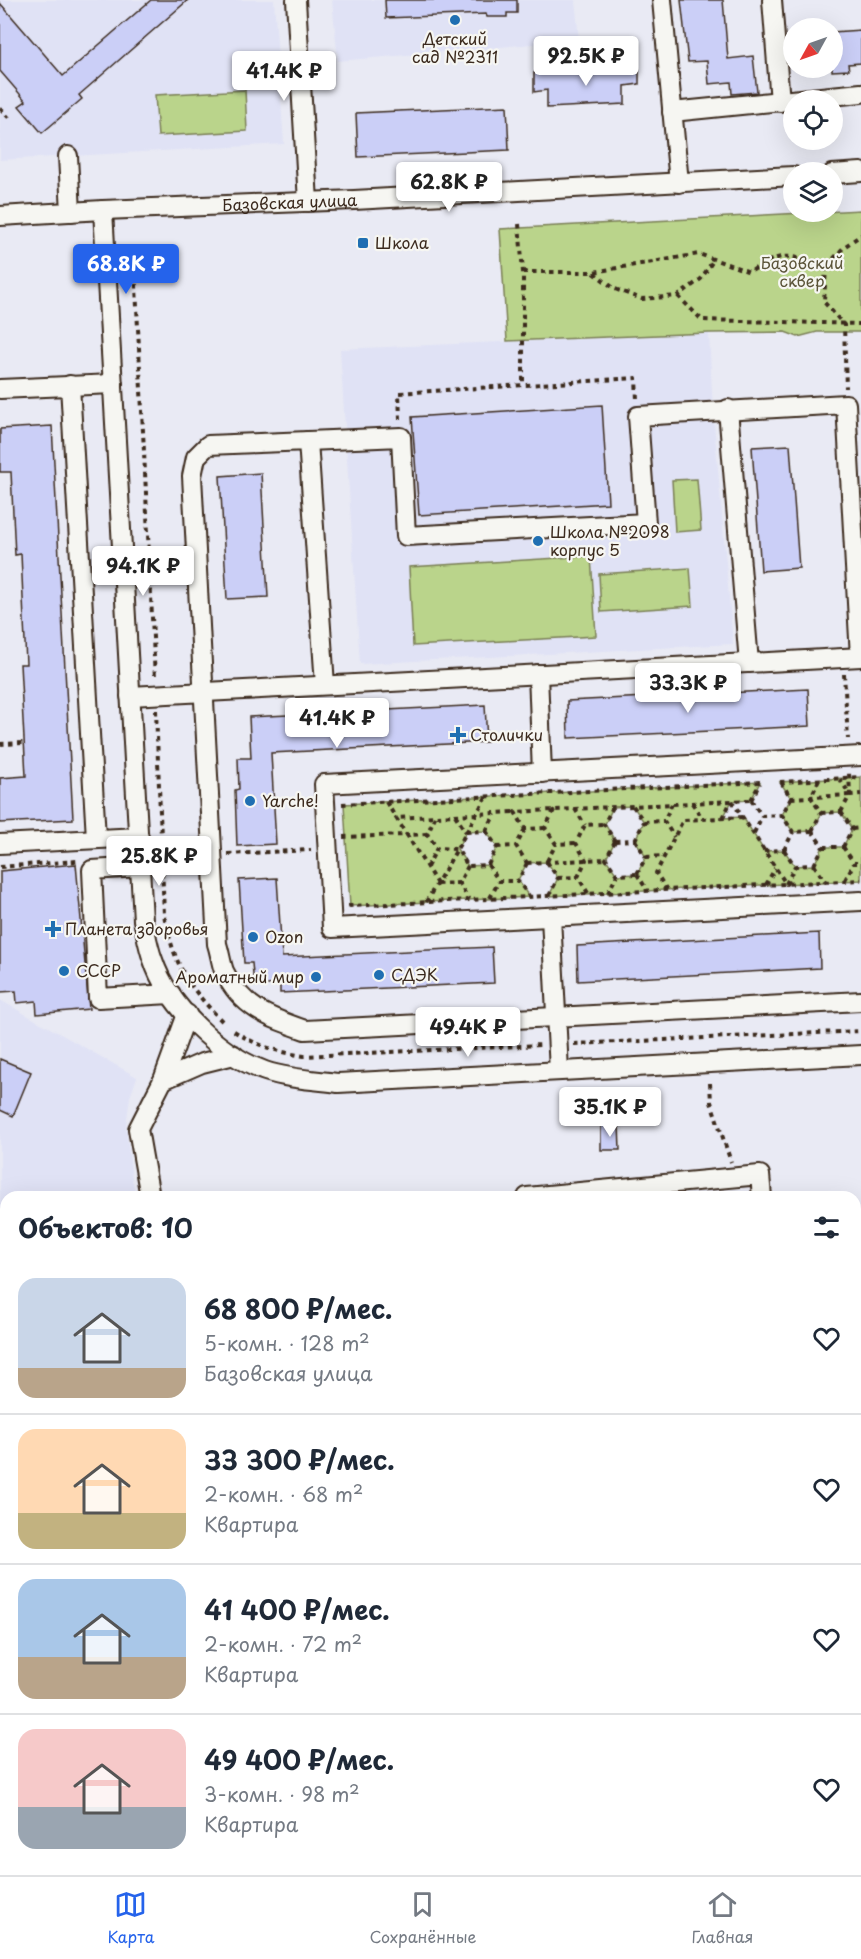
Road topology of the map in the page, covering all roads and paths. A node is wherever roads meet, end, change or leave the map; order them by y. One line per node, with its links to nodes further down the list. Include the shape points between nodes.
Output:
1 (296, 0): 14 (street)
2 (662, 0): 7 (street)
3 (772, 0): 5 (street)
4 (861, 93): 5 (street)
5 (780, 102): 7 (street)
6 (0, 108): 8 (path)
7 (672, 112): 13 (street)
8 (10, 119)
9 (68, 156): 16 (street)
10 (861, 172): 11 (street)
11 (843, 173)
12 (783, 177): 13 (street, Базовская улица)
13 (679, 183): 14 (street, Базовская улица)
14 (308, 202): 15 (street, Базовская улица)
15 (103, 210): 16 (street, Базовская улица); 27 (street)
16 (71, 212): 17 (street, Базовская улица)
17 (0, 216)
18 (519, 224): 22 (path)
19 (861, 235): 21 (path, via 843,247)
20 (714, 260): 21 (path, via 750,272 766,261 792,255); 23 (path, via 699,254); 24 (path, via 701,279)
21 (826, 267): 26 (path, via 824,302)
22 (524, 272): 23 (path); 28 (path)
23 (594, 272): 24 (path, via 615,289 642,298)
24 (678, 296): 26 (path, via 702,321)
25 (861, 324): 26 (path)
26 (844, 325): 31 (path)
27 (113, 384): 29 (street); 42 (street)
28 (523, 384): 33 (path, via 636,378); 34 (path, via 399,393)
29 (70, 385): 30 (street); 96 (street)
30 (0, 389)
31 (846, 404): 32 (street); 36 (street)
32 (728, 409): 33 (street); 38 (street)
33 (638, 416): 34 (street, via 646,524 406,536)
34 (401, 437): 35 (street)
35 (308, 441): 40 (street); 41 (street, via 207,445 196,457 192,476)
36 (856, 474): 37 (street)
37 (855, 658): 38 (street); 45 (path)
38 (749, 663): 39 (street)
39 (538, 674): 40 (street); 46 (street)
40 (325, 686): 41 (street)
41 (204, 692): 42 (street); 112 (street)
42 (130, 696): 94 (street)
43 (25, 743): 44 (path)
44 (0, 744)
45 (855, 757): 46 (street); 49 (path)
46 (542, 773): 107 (street, via 324,784)
47 (861, 777): 49 (path)
48 (839, 778): 49 (path); 50 (path); 52 (path)
49 (849, 778): 52 (path)
50 (820, 779): 54 (path); 55 (path, via 780,782)
51 (861, 794): 52 (path)
52 (850, 795): 54 (path); 67 (path)
53 (486, 797): 56 (path, via 760,782); 58 (path); 70 (path)
54 (811, 797): 55 (path); 69 (path)
55 (791, 798): 72 (path)
56 (752, 800): 57 (path); 74 (path)
57 (732, 801): 59 (path); 75 (path); 77 (path)
58 (386, 802): 60 (path); 76 (path)
59 (692, 803): 61 (path); 78 (path)
60 (344, 804)
61 (672, 804): 62 (path); 79 (path)
62 (633, 806): 63 (path); 80 (path)
63 (613, 807): 64 (path); 81 (path)
64 (575, 809): 65 (path); 82 (path)
65 (554, 810): 66 (path); 84 (path)
66 (514, 812): 68 (path); 83 (path)
67 (841, 812): 69 (path); 86 (path)
68 (495, 813): 70 (path); 87 (path)
69 (822, 813): 88 (path)
70 (476, 814): 71 (path); 89 (path)
71 (455, 815): 73 (path); 89 (path)
72 (782, 815): 74 (path); 90 (path)
73 (436, 816): 76 (path); 91 (path)
74 (762, 816): 92 (path)
75 (742, 817): 77 (path); 92 (path)
76 (396, 818): 93 (path)
77 (723, 818): 78 (path)
78 (703, 819): 97 (path, via 683,820)
79 (664, 821): 80 (path); 97 (path)
80 (644, 822): 98 (path)
81 (604, 824): 82 (path); 99 (path)
82 (585, 825): 100 (path)
83 (525, 828): 84 (path); 103 (path)
84 (545, 828): 102 (path)
85 (861, 828): 86 (path)
86 (852, 829): 106 (path)
87 (486, 831): 89 (path); 104 (path)
88 (812, 831): 90 (path); 105 (path)
89 (466, 832): 109 (path)
90 (793, 832): 110 (path)
91 (427, 834): 93 (path); 108 (path)
92 (753, 834): 111 (path)
93 (407, 835): 95 (path); 129 (path)
94 (139, 837): 96 (street); 127 (street)
95 (346, 837)
96 (96, 838): 101 (street)
97 (674, 838): 113 (path)
98 (635, 840): 99 (path); 114 (path)
99 (615, 841): 115 (path)
100 (576, 843): 102 (path); 117 (path)
101 (0, 844)
102 (556, 844): 118 (path)
103 (516, 846): 104 (path); 119 (path)
104 (497, 847): 122 (path)
105 (823, 847): 106 (path); 123 (path)
106 (843, 847): 120 (path)
107 (328, 849): 112 (path); 154 (street, via 332,928)
108 (437, 849): 109 (path); 129 (path)
109 (457, 849): 124 (path); 139 (path)
110 (784, 849): 111 (path); 125 (path)
111 (764, 851): 128 (path)
112 (213, 855): 158 (street, via 217,944 224,971 241,996 266,1016 305,1030)
113 (665, 856): 114 (path); 143 (path, via 657,873)
114 (646, 857): 130 (path)
115 (606, 859): 117 (path); 131 (path)
116 (87, 860): 126 (path)
117 (586, 860): 118 (path); 132 (path)
118 (547, 862): 119 (path); 133 (path)
119 (527, 863): 134 (path)
120 (854, 863): 121 (path); 137 (path)
121 (861, 863)
122 (488, 865): 124 (path); 136 (path)
123 (814, 865): 125 (path); 138 (path)
124 (468, 866): 140 (path)
125 (795, 866): 141 (path)
126 (0, 867)
127 (140, 867): 155 (street, via 143,920 153,962); 155 (street, via 92,870 98,998)
128 (775, 867): 141 (path); 142 (path)
129 (427, 868): 139 (path)
130 (637, 874): 131 (path); 144 (path)
131 (617, 875): 145 (path)
132 (578, 877): 133 (path); 146 (path)
133 (558, 878): 148 (path)
134 (518, 880): 136 (path); 149 (path)
135 (861, 880): 137 (path)
136 (499, 881): 150 (path)
137 (845, 881): 138 (path)
138 (825, 882): 141 (path)
139 (437, 884): 140 (path); 153 (path)
140 (459, 884): 151 (path)
141 (786, 884): 142 (path)
142 (766, 885): 143 (path)
143 (667, 890): 144 (path)
144 (647, 891): 145 (path)
145 (608, 893): 146 (path)
146 (588, 894): 148 (path)
147 (349, 895): 153 (path, via 350,906)
148 (549, 896): 149 (path)
149 (529, 897): 150 (path)
150 (489, 899): 151 (path)
151 (470, 900): 153 (path)
152 (861, 901): 154 (street)
153 (426, 902)
154 (551, 917): 158 (street)
155 (171, 994): 157 (street)
156 (861, 1001): 158 (street)
157 (187, 1014): 159 (street, via 196,1026); 162 (street)
158 (556, 1017): 161 (street)
159 (234, 1055): 161 (street, via 265,1071 338,1083); 162 (street)
160 (861, 1055): 161 (street)
161 (559, 1071)
162 (163, 1080): 165 (street, via 138,1129)
163 (710, 1083): 164 (path, via 711,1102 730,1158)
164 (732, 1177): 166 (street); 167 (street, via 760,1175)
165 (148, 1191)
166 (588, 1191)
167 (761, 1191)

